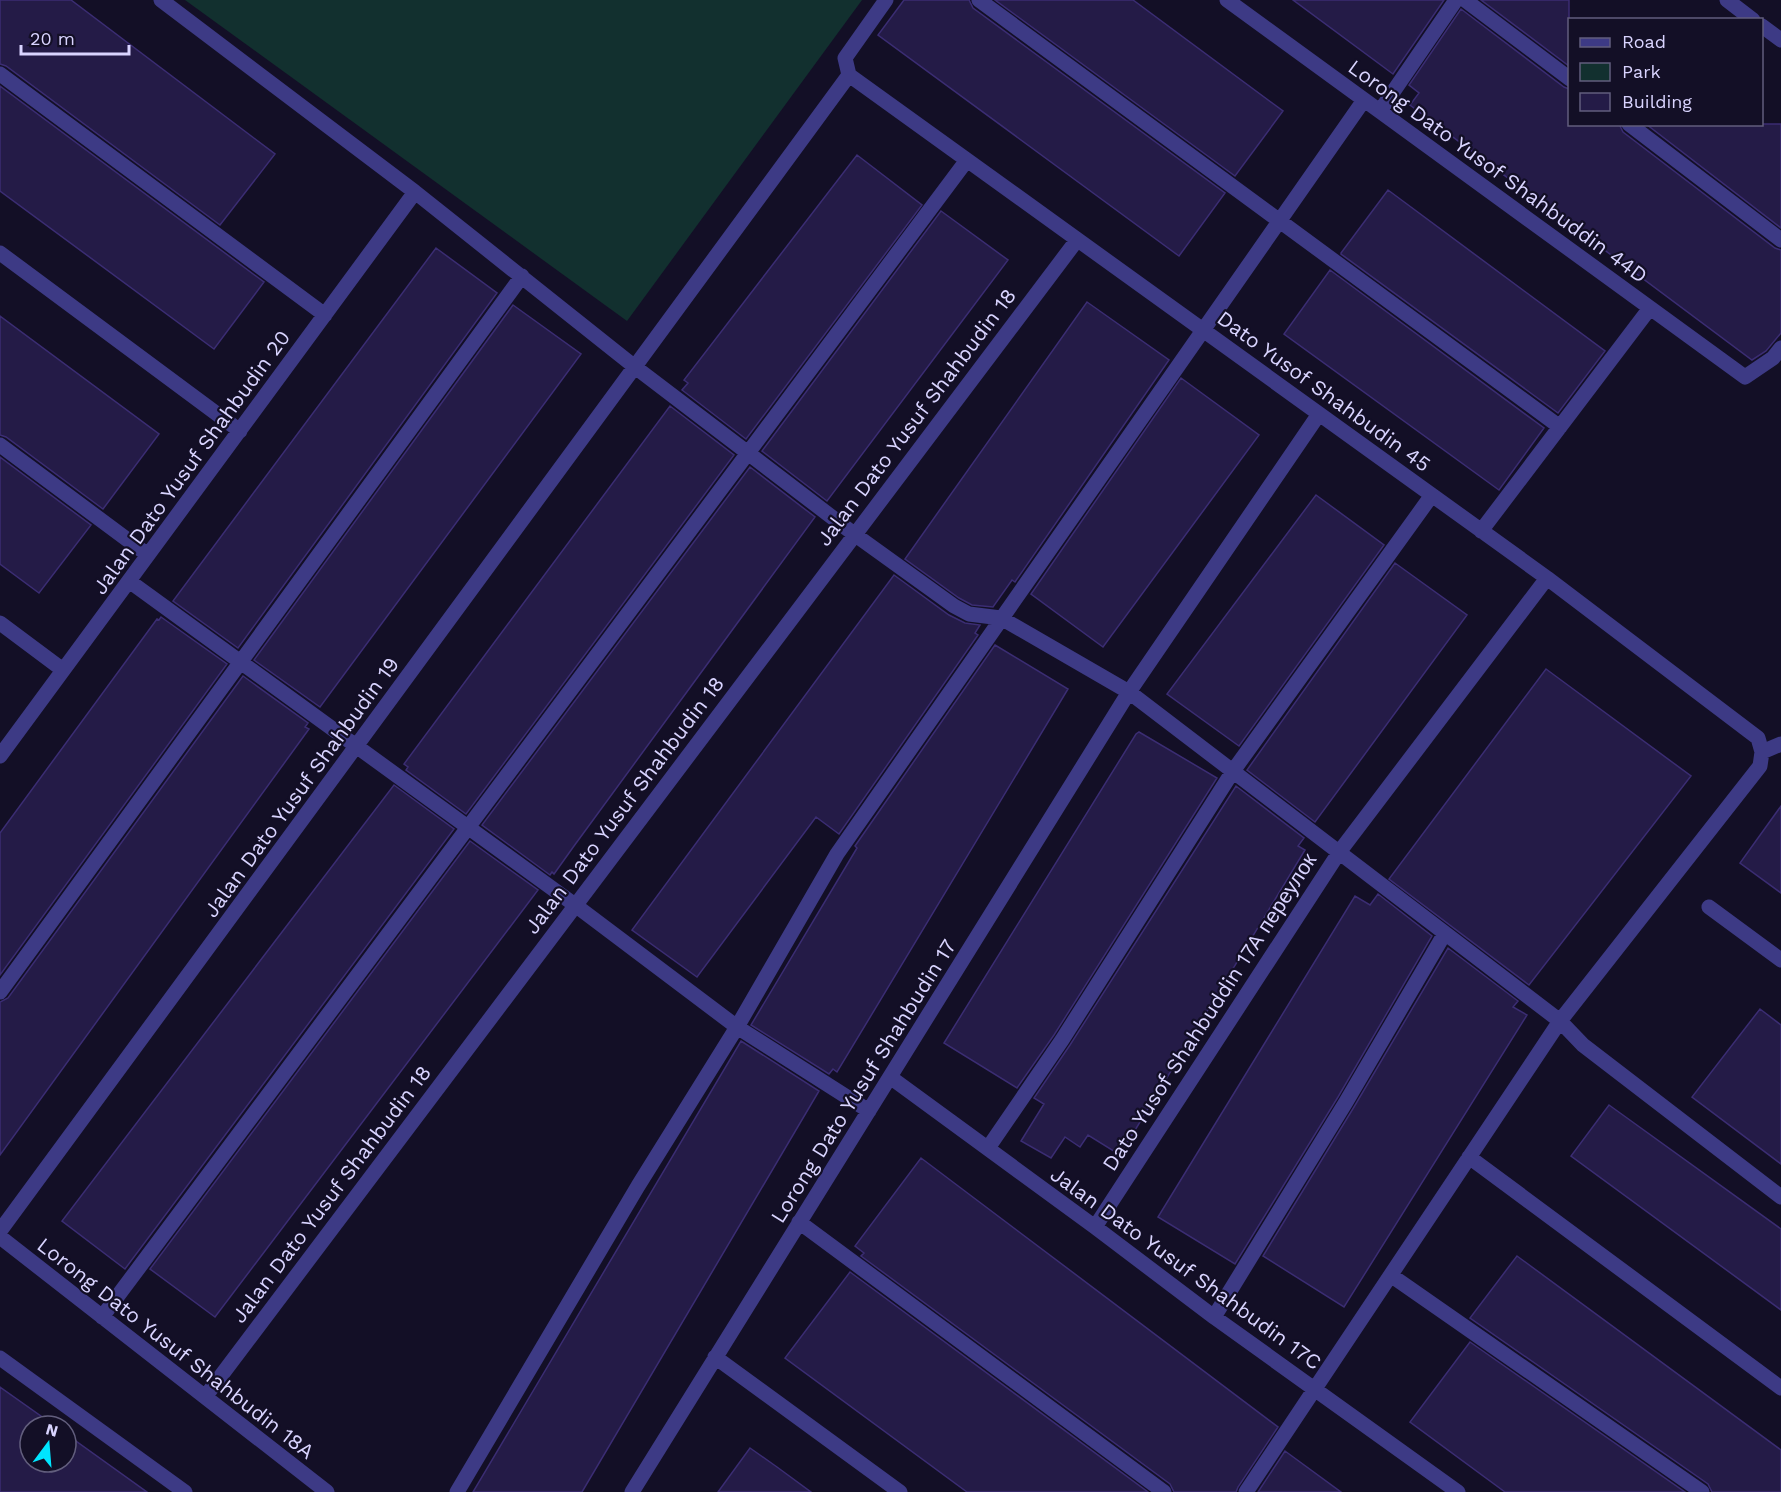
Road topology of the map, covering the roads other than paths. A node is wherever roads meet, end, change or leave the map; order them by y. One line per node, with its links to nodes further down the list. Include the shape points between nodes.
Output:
1 (161, 0): 18 (street)
2 (886, 0): 12 (street, via 845,58)
3 (979, 0): 19 (street)
4 (1227, 0): 14 (street, Lorong Dato Yusof Shahbuddin 44D)
5 (1456, 0): 15 (street)
6 (1465, 0): 13 (street)
7 (1727, 0): 8 (street)
8 (1750, 18)
9 (1763, 27): 10 (street)
10 (1781, 40)
11 (0, 74): 25 (street)
12 (849, 75): 17 (street, Dato Yusof Shahbudin 45); 28 (street, Jalan Dato Yusuf Shahbudin 19)
13 (1568, 78)
14 (1364, 100): 15 (street, Lorong Dato Yusof Shahbuddin 44D); 19 (street)
15 (1380, 111): 24 (street, Lorong Dato Yusof Shahbuddin 44D)
16 (1632, 126): 21 (street)
17 (967, 160): 20 (street, Dato Yusof Shahbudin 45); 33 (street)
18 (416, 192): 23 (street); 25 (street, Jalan Dato Yusuf Shahbudin 20)
19 (1280, 221): 26 (street); 30 (street)
20 (1077, 240): 26 (street, Dato Yusof Shahbudin 45); 36 (street, Jalan Dato Yusuf Shahbudin 18)
21 (1781, 240)
22 (0, 253): 31 (street)
23 (522, 276): 28 (street); 42 (street)
24 (1650, 308): 27 (street, Lorong Dato Yusof Shahbuddin 44D, via 1745,377); 30 (street)
25 (325, 315): 31 (street, Jalan Dato Yusuf Shahbudin 20)
26 (1204, 331): 29 (street, Dato Yusof Shahbudin 45); 40 (street)
27 (1781, 348)
28 (635, 367): 33 (street); 46 (street, Jalan Dato Yusuf Shahbudin 19)
29 (1319, 414): 34 (street, Dato Yusof Shahbudin 45); 44 (street, Lorong Dato Yusuf Shahbudin 17)
30 (1560, 427): 35 (street)
31 (240, 431): 37 (street, Jalan Dato Yusuf Shahbudin 20)
32 (0, 445): 37 (street)
33 (748, 453): 36 (street); 50 (street)
34 (1432, 495): 35 (street, Dato Yusof Shahbudin 45); 49 (street)
35 (1481, 531): 38 (street, Dato Yusof Shahbudin 45)
36 (854, 534): 40 (street, via 954,606 969,614); 52 (street, Jalan Dato Yusuf Shahbudin 18)
37 (148, 555): 39 (street, Jalan Dato Yusuf Shahbudin 20)
38 (1547, 578): 47 (street, Dato Yusof Shahbudin 45, via 1758,738); 51 (street, Dato Yusof Shahbuddin 17A переулок)
39 (129, 581): 42 (street); 43 (street, Jalan Dato Yusuf Shahbudin 20)
40 (1001, 618): 44 (street); 58 (street, via 837,855)
41 (0, 623): 43 (street)
42 (241, 662): 46 (street); 56 (street)
43 (63, 670): 48 (street, Jalan Dato Yusuf Shahbudin 20)
44 (1130, 692): 49 (street); 59 (street, Lorong Dato Yusuf Shahbudin 17)
45 (1781, 744): 47 (street)
46 (356, 747): 50 (street); 66 (street, Jalan Dato Yusuf Shahbudin 19)
47 (1762, 752): 57 (street, via 1760,766)
48 (0, 756)
49 (1233, 771): 51 (street); 61 (street, via 1062,1040)
50 (468, 828): 52 (street); 69 (street)
51 (1340, 851): 54 (street); 65 (street, Dato Yusof Shahbuddin 17A переулок)
52 (575, 905): 58 (street); 75 (street, Jalan Dato Yusuf Shahbudin 18)
53 (1709, 907): 55 (street)
54 (1445, 933): 57 (street); 70 (street)
55 (1781, 960)
56 (0, 992)
57 (1560, 1021): 62 (street); 63 (street, via 1583,1045)
58 (737, 1027): 60 (street); 78 (street)
59 (890, 1077): 60 (street, Lorong Dato Yusuf Shahbudin 17); 61 (street, Jalan Dato Yusuf Shahbudin 17C)
60 (869, 1111): 64 (street, Lorong Dato Yusuf Shahbudin 17)
61 (988, 1148): 65 (street, Jalan Dato Yusuf Shahbudin 17C)
62 (1469, 1157): 68 (street); 73 (street)
63 (1781, 1197)
64 (799, 1222): 71 (street, Lorong Dato Yusuf Shahbudin 17); 81 (street)
65 (1095, 1227): 70 (street, Jalan Dato Yusuf Shahbudin 17C)
66 (0, 1231)
67 (0, 1237): 69 (street, Lorong Dato Yusuf Shahbudin 18A)
68 (1392, 1276): 74 (street); 84 (street)
69 (102, 1317): 75 (street, Lorong Dato Yusuf Shahbudin 18A)
70 (1214, 1317): 74 (street, Jalan Dato Yusuf Shahbudin 17C)
71 (715, 1357): 79 (street, Lorong Dato Yusuf Shahbudin 17); 80 (street)
72 (0, 1358): 76 (street)
73 (1781, 1388)
74 (1316, 1389): 82 (street); 83 (street, Jalan Dato Yusuf Shahbudin 17C)
75 (205, 1397): 77 (street, Lorong Dato Yusuf Shahbudin 18A)
76 (185, 1492)
77 (327, 1492)
78 (457, 1492)
79 (632, 1492)
80 (900, 1492)
81 (1164, 1492)
82 (1246, 1492)
83 (1458, 1492)
84 (1702, 1492)

